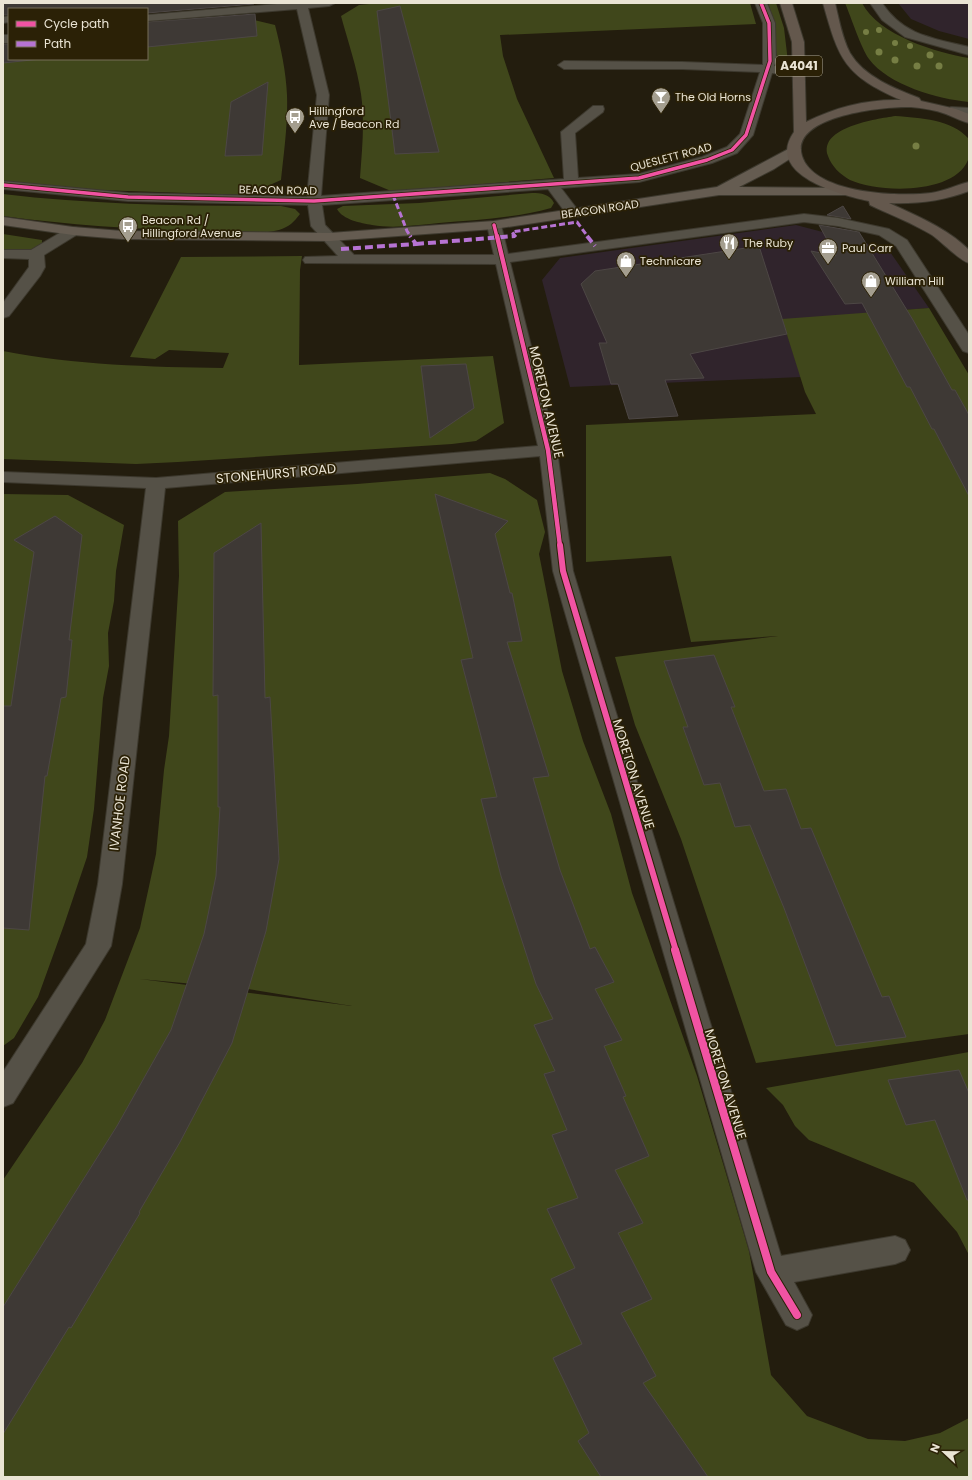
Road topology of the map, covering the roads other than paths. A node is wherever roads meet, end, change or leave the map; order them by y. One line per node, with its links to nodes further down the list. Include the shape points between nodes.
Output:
1 (328, 3): 6 (street)
2 (761, 3): 10 (street, QUESLETT ROAD, via 769,23)
3 (786, 3): 11 (highway, A4041, via 798,42)
4 (829, 3): 12 (highway, via 846,55 862,74 894,93)
5 (876, 3): 8 (street, via 886,18 909,35)
6 (302, 4): 7 (street); 26 (street, via 323,95)
7 (148, 18)
8 (969, 51)
9 (564, 65): 10 (street)
10 (769, 68): 11 (street); 19 (street, QUESLETT ROAD, via 746,135 732,150 707,160 639,178)
11 (800, 72): 17 (highway, A4041)
12 (929, 106): 14 (highway); 17 (highway, via 868,105 822,118)
13 (598, 109): 19 (street, via 568,132)
14 (951, 112): 15 (street); 16 (highway)
15 (969, 112)
16 (969, 119)
17 (800, 131): 18 (highway)
18 (794, 150): 23 (main road, BEACON ROAD, via 769,166); 24 (highway, via 798,163 806,172 820,182)
19 (571, 183): 21 (street, QUESLETT ROAD)
20 (3, 185): 26 (street, BEACON ROAD, via 128,197)
21 (552, 185): 26 (street, BEACON ROAD); 27 (street)
22 (969, 186): 25 (highway, via 927,197 904,199)
23 (719, 191): 24 (main road, BEACON ROAD); 27 (main road, BEACON ROAD)
24 (844, 192): 25 (highway)
25 (861, 196): 35 (highway, via 931,228 959,248)
26 (314, 201): 31 (street, via 318,226)
27 (572, 213): 29 (main road, BEACON ROAD)
28 (3, 221): 30 (main road, BEACON ROAD)
29 (494, 225): 31 (main road, BEACON ROAD); 34 (street, MORETON AVENUE)
30 (73, 231): 31 (main road, BEACON ROAD, via 122,235); 33 (street)
31 (330, 237): 37 (street)
32 (3, 254): 33 (street)
33 (36, 254): 38 (street, via 37,267 32,276)
34 (502, 259): 37 (street); 39 (street, via 775,221 804,218 838,222 884,232 902,243); 40 (street, MORETON AVENUE)
35 (969, 259)
36 (310, 260): 37 (street)
37 (350, 260)
38 (3, 313)
39 (969, 348)
40 (548, 450): 42 (street, STONEHURST ROAD); 45 (street, MORETON AVENUE, via 563,572)
41 (3, 477): 42 (street, STONEHURST ROAD)
42 (156, 483): 43 (street, IVANHOE ROAD, via 110,884 98,946)
43 (3, 1095)
44 (895, 1250): 45 (street)
45 (771, 1272): 46 (street, MORETON AVENUE)
46 (797, 1315)

